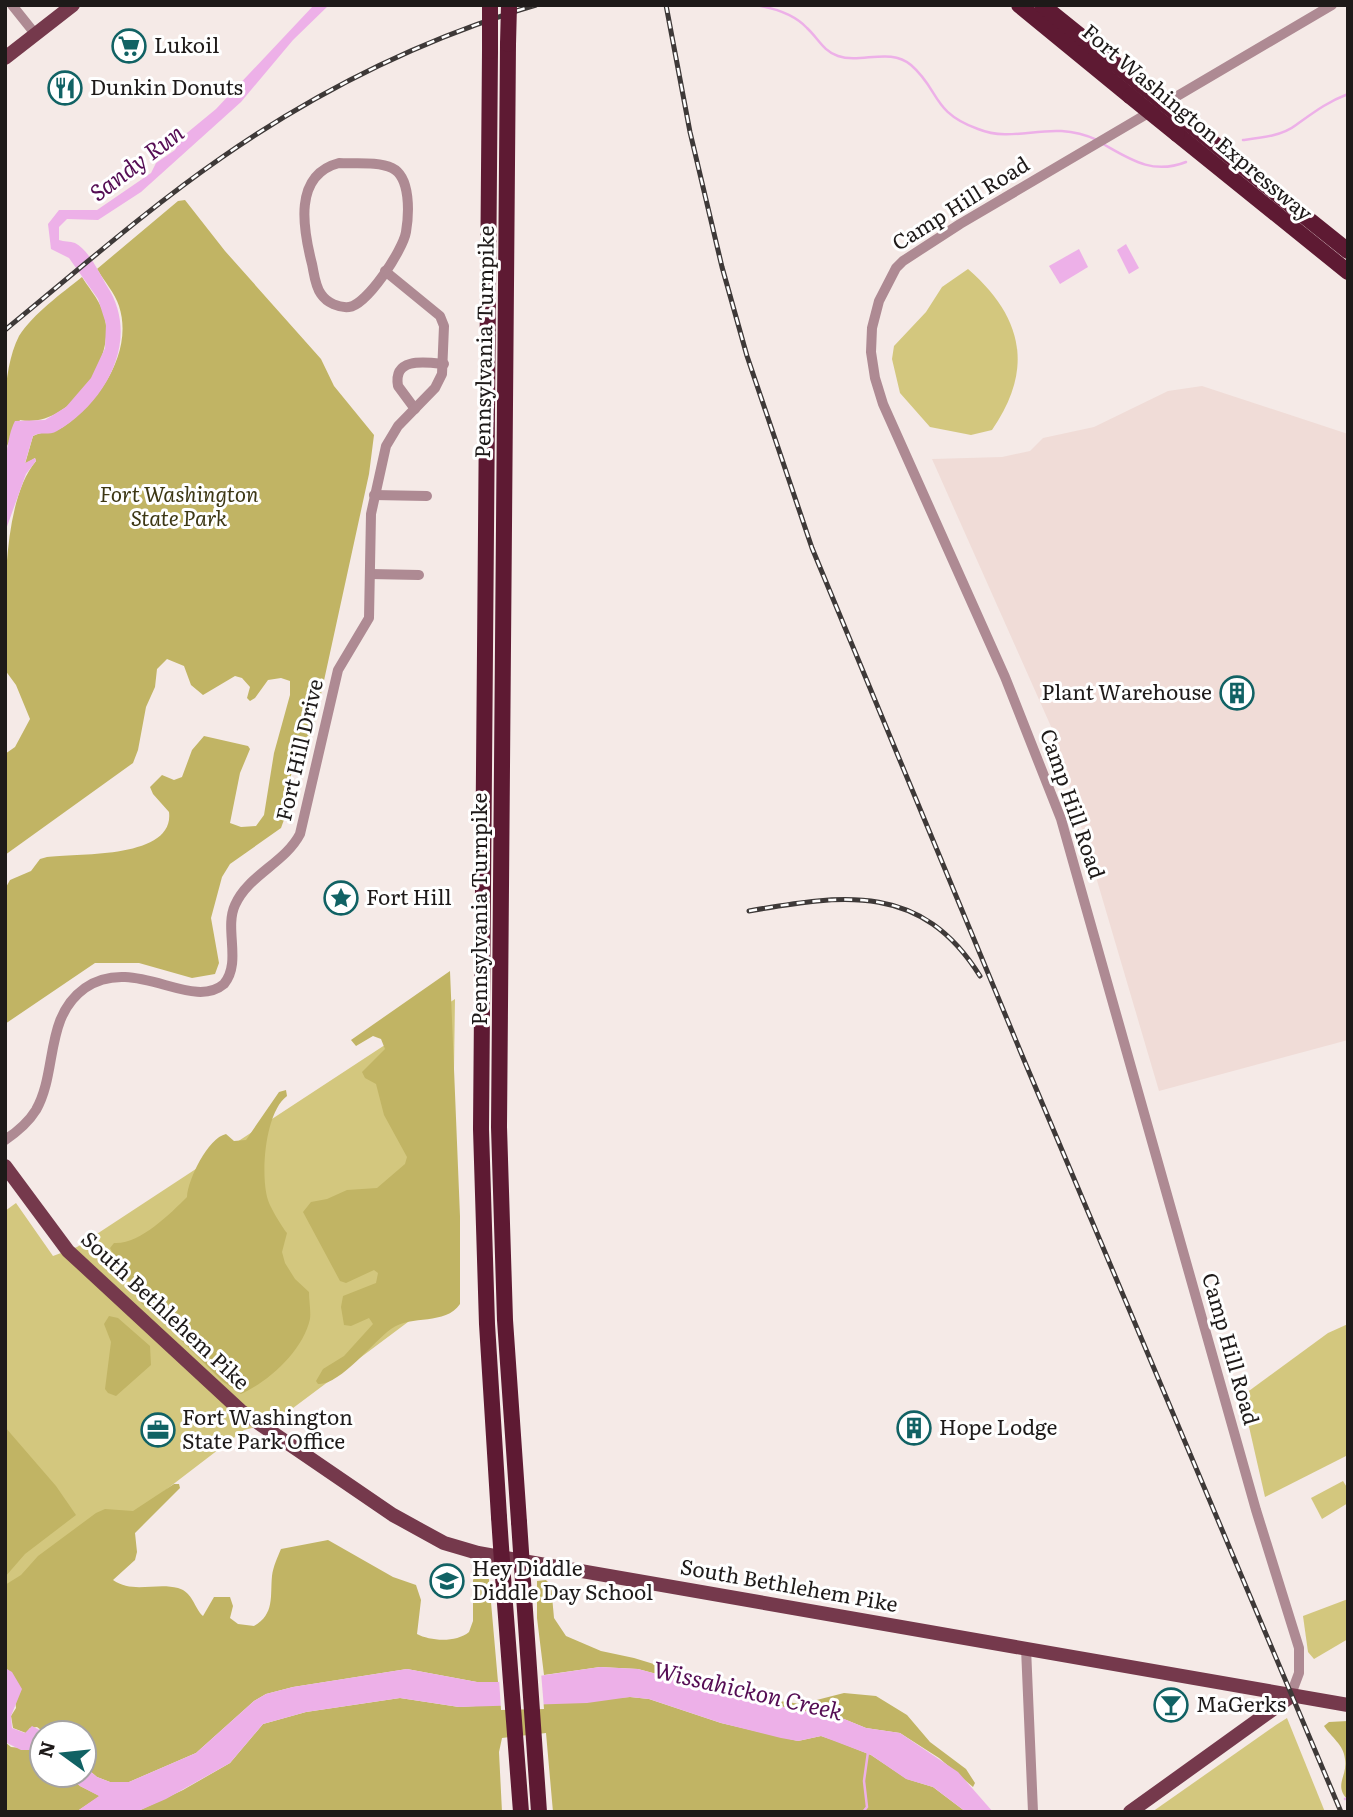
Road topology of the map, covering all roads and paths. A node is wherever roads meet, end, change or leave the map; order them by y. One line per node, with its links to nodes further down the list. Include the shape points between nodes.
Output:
1 (12, 5): 10 (street)
2 (491, 5): 30 (highway, Pennsylvania Turnpike, bridge, via 481,1129 487,1324)
3 (509, 5): 31 (highway, Pennsylvania Turnpike, bridge, via 499,1128 505,1320)
4 (1019, 5): 12 (highway, Fort Washington Expressway)
5 (1042, 5): 9 (highway, Fort Washington Expressway)
6 (1049, 5): 9 (highway)
7 (1332, 5): 27 (street, Camp Hill Road, via 940,236 896,268 879,301 870,352 883,404 1005,677 1061,819 1255,1510 1299,1648 1299,1673)
8 (74, 6): 10 (main road)
9 (1075, 32): 12 (highway, Fort Washington Expressway)
10 (36, 35): 11 (main road)
11 (5, 58)
12 (1138, 92): 13 (highway, Fort Washington Expressway, bridge)
13 (1184, 130): 14 (highway, Fort Washington Expressway); 16 (highway, Fort Washington Expressway)
14 (1348, 251)
15 (385, 271): 15 (street, via 406,232 406,191 401,176 385,166 331,165 313,179 304,204 318,291 331,303 353,306 365,299); 17 (street, Fort Hill Drive, via 440,316)
16 (1348, 272)
17 (444, 363): 18 (street, Fort Hill Drive, via 435,388); 18 (street, via 419,362 399,372 398,386)
18 (415, 409): 19 (street, Fort Hill Drive, via 390,438)
19 (374, 495): 20 (street); 21 (street, Fort Hill Drive)
20 (427, 496)
21 (370, 574): 22 (street); 23 (street, Fort Hill Drive, via 369,618 338,670 305,822 288,852 251,883 235,904 232,966 227,980 205,993 114,976 82,991 59,1022 36,1110)
22 (419, 575)
23 (5, 1140)
24 (5, 1166): 25 (main road, South Bethlehem Pike, via 68,1251 215,1389 376,1505 444,1544)
25 (1026, 1648): 26 (main road, South Bethlehem Pike); 32 (street)
26 (1249, 1688): 27 (main road, South Bethlehem Pike); 29 (main road, via 1257,1700)
27 (1290, 1697): 28 (main road, South Bethlehem Pike); 29 (main road)
28 (1348, 1705)
29 (1256, 1722): 33 (main road)
30 (521, 1812)
31 (540, 1812)
32 (1033, 1812)
33 (1130, 1812)

